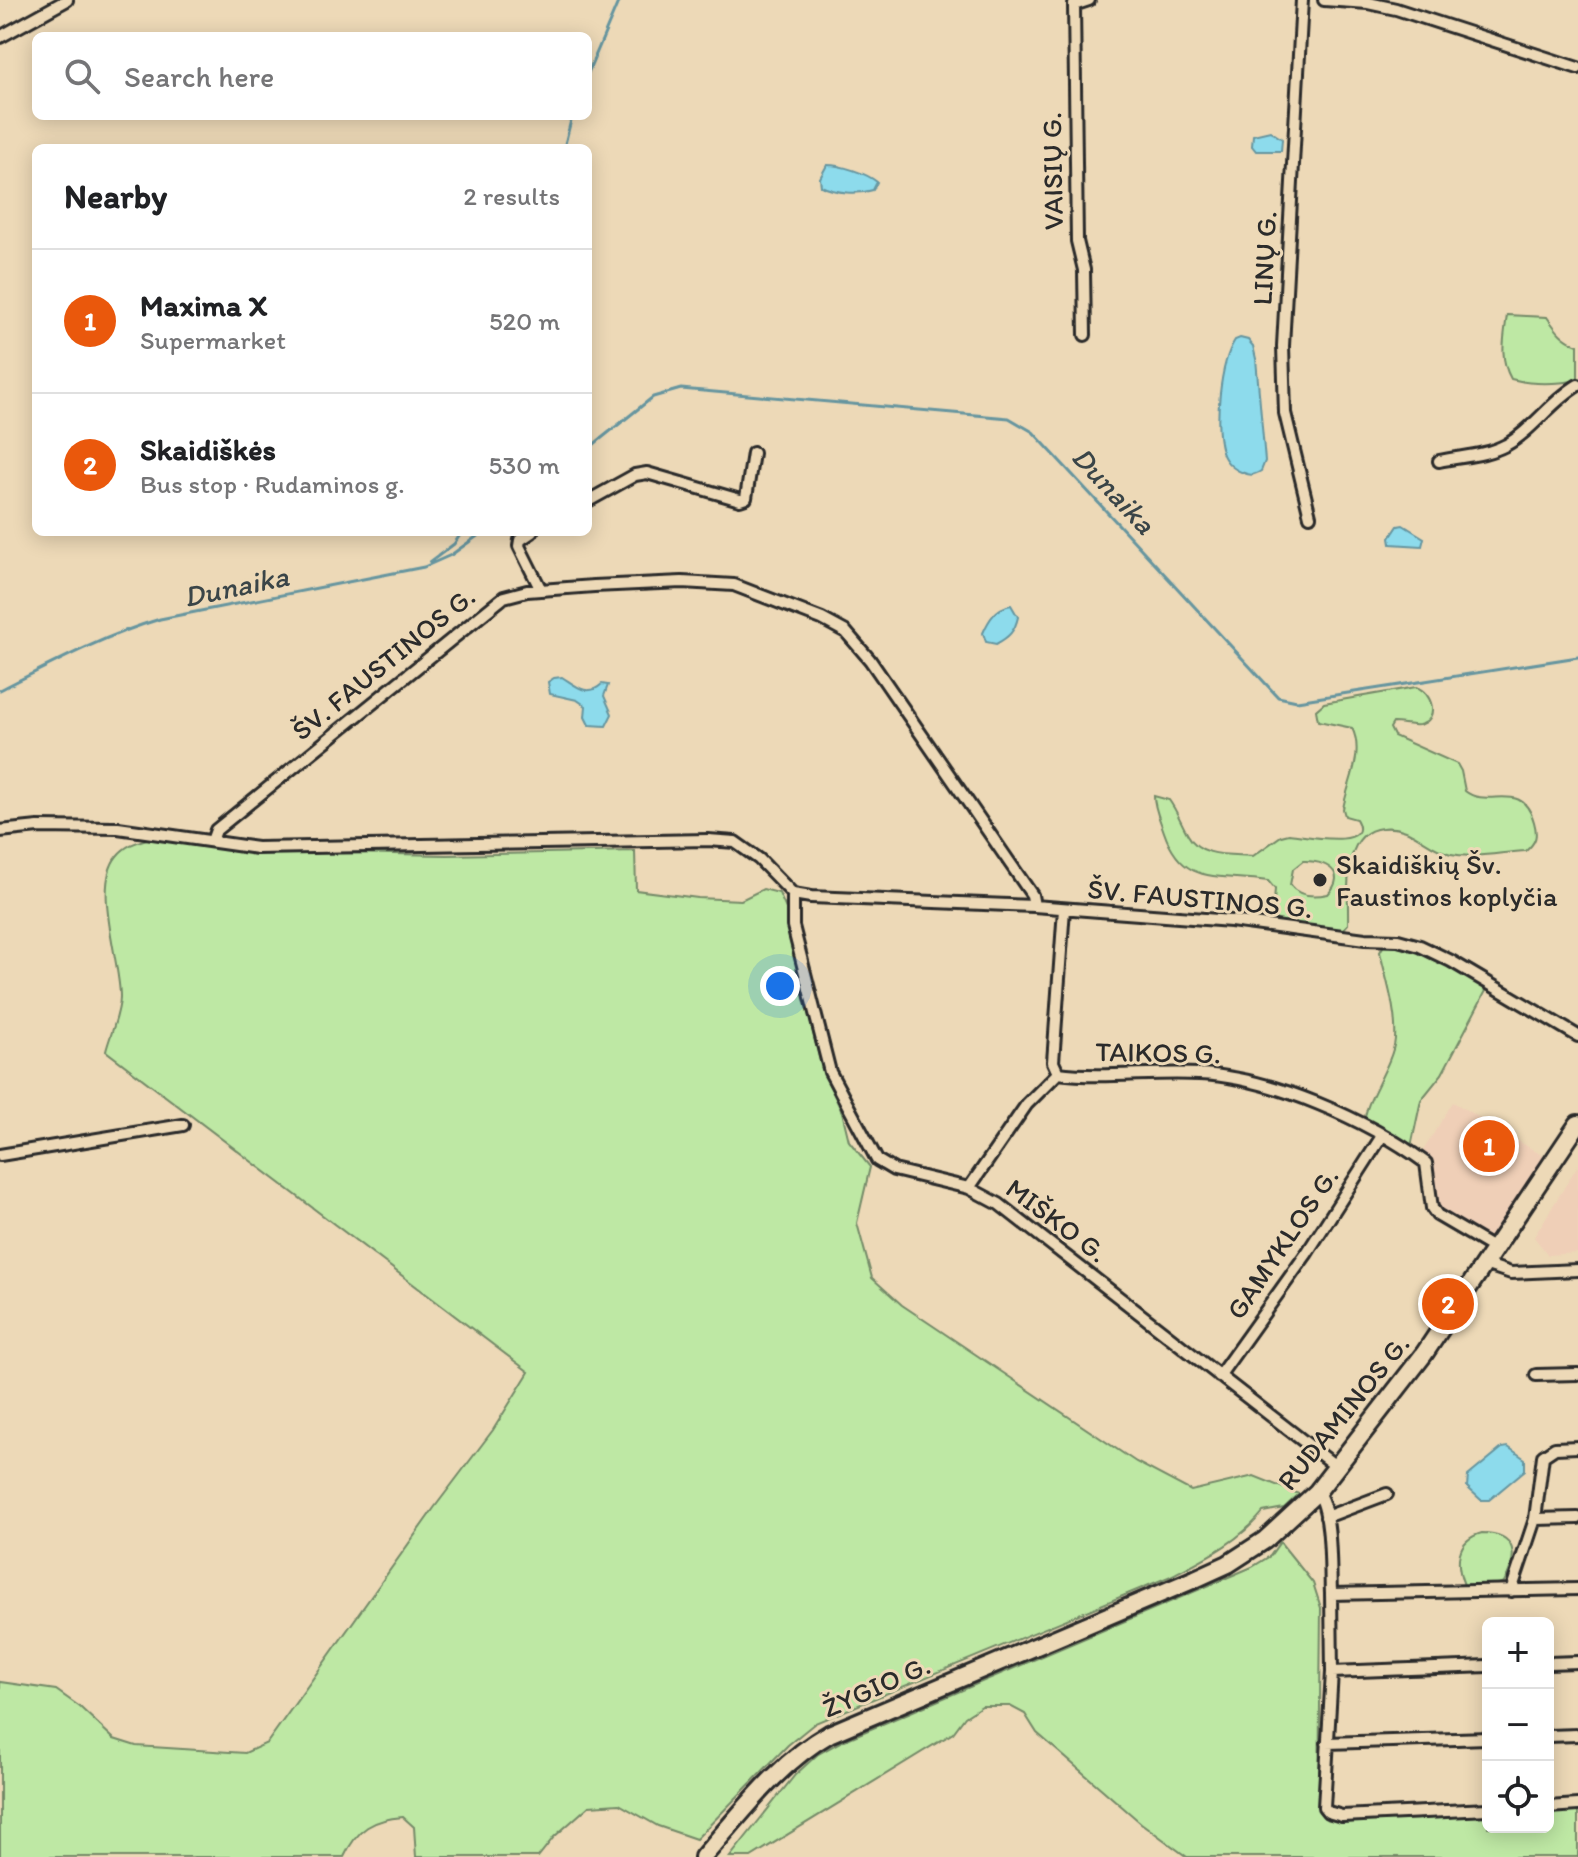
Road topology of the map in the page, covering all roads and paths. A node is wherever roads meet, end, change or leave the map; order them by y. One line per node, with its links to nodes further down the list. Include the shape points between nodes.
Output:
1 (67, 0): 5 (street)
2 (1089, 0): 7 (street, VAISIŲ G., via 1074,5 1077,241 1084,270)
3 (1302, 0): 12 (street, LINŲ G., via 1283,346 1285,413)
4 (1324, 0): 6 (street, via 1396,9)
5 (0, 37)
6 (1578, 68)
7 (1085, 335)
8 (1578, 385): 10 (street, via 1505,445)
9 (753, 453): 11 (street, via 746,498 740,500 647,473)
10 (1439, 461)
11 (592, 499)
12 (1310, 516)
13 (526, 536): 14 (street, via 519,546)
14 (541, 590): 16 (street, ŠV. FAUSTINOS G., via 516,593 491,606 216,830); 18 (street, ŠV. FAUSTINOS G., via 682,582 734,585 846,632 1032,895)
15 (0, 831): 16 (street, via 118,828)
16 (212, 841): 17 (street, via 257,848 735,842)
17 (793, 894): 18 (street, ŠV. FAUSTINOS G.); 26 (street, MIŠKO G., via 793,926 830,1072 877,1160 894,1170)
18 (1034, 906): 19 (street, ŠV. FAUSTINOS G.)
19 (1064, 909): 20 (street, ŠV. FAUSTINOS G., via 1398,940 1451,961); 21 (street, TAIKOS G., via 1053,1062)
20 (1578, 1036)
21 (1058, 1073): 24 (street, TAIKOS G., via 1226,1076 1298,1097); 26 (street, via 1027,1104)
22 (1578, 1124): 27 (main road, RUDAMINOS G.)
23 (183, 1125): 25 (street)
24 (1382, 1136): 27 (street, TAIKOS G., via 1426,1163 1437,1215); 32 (street, GAMYKLOS G.)
25 (0, 1155)
26 (969, 1188): 32 (street, MIŠKO G., via 999,1204)
27 (1495, 1249): 28 (main road, RUDAMINOS G.)
28 (1484, 1264): 29 (street, via 1511,1273); 34 (main road, RUDAMINOS G., via 1401,1387)
29 (1578, 1270)
30 (1578, 1374): 31 (street)
31 (1536, 1375)
32 (1219, 1376): 34 (street, MIŠKO G.)
33 (1578, 1447): 39 (street, via 1555,1448 1543,1456)
34 (1338, 1468): 35 (main road, RUDAMINOS G.)
35 (1317, 1492): 37 (street); 43 (main road, RUDAMINOS G., via 1279,1530 1240,1557)
36 (1387, 1494): 37 (street)
37 (1326, 1517): 42 (street)
38 (1578, 1518): 39 (street)
39 (1535, 1519): 41 (street)
40 (1578, 1589): 41 (street)
41 (1511, 1591): 42 (street)
42 (1331, 1594): 47 (street)
43 (1108, 1616): 55 (main road, ŽYGIO G., via 812,1743)
44 (1578, 1662): 45 (street)
45 (1554, 1663)
46 (1482, 1666): 47 (street)
47 (1332, 1672): 51 (street)
48 (1578, 1735): 49 (street)
49 (1554, 1736)
50 (1482, 1738): 51 (street)
51 (1327, 1743): 54 (street, via 1323,1801 1328,1812 1342,1816)
52 (1578, 1805): 53 (street)
53 (1554, 1807)
54 (1482, 1809)
55 (703, 1857)

